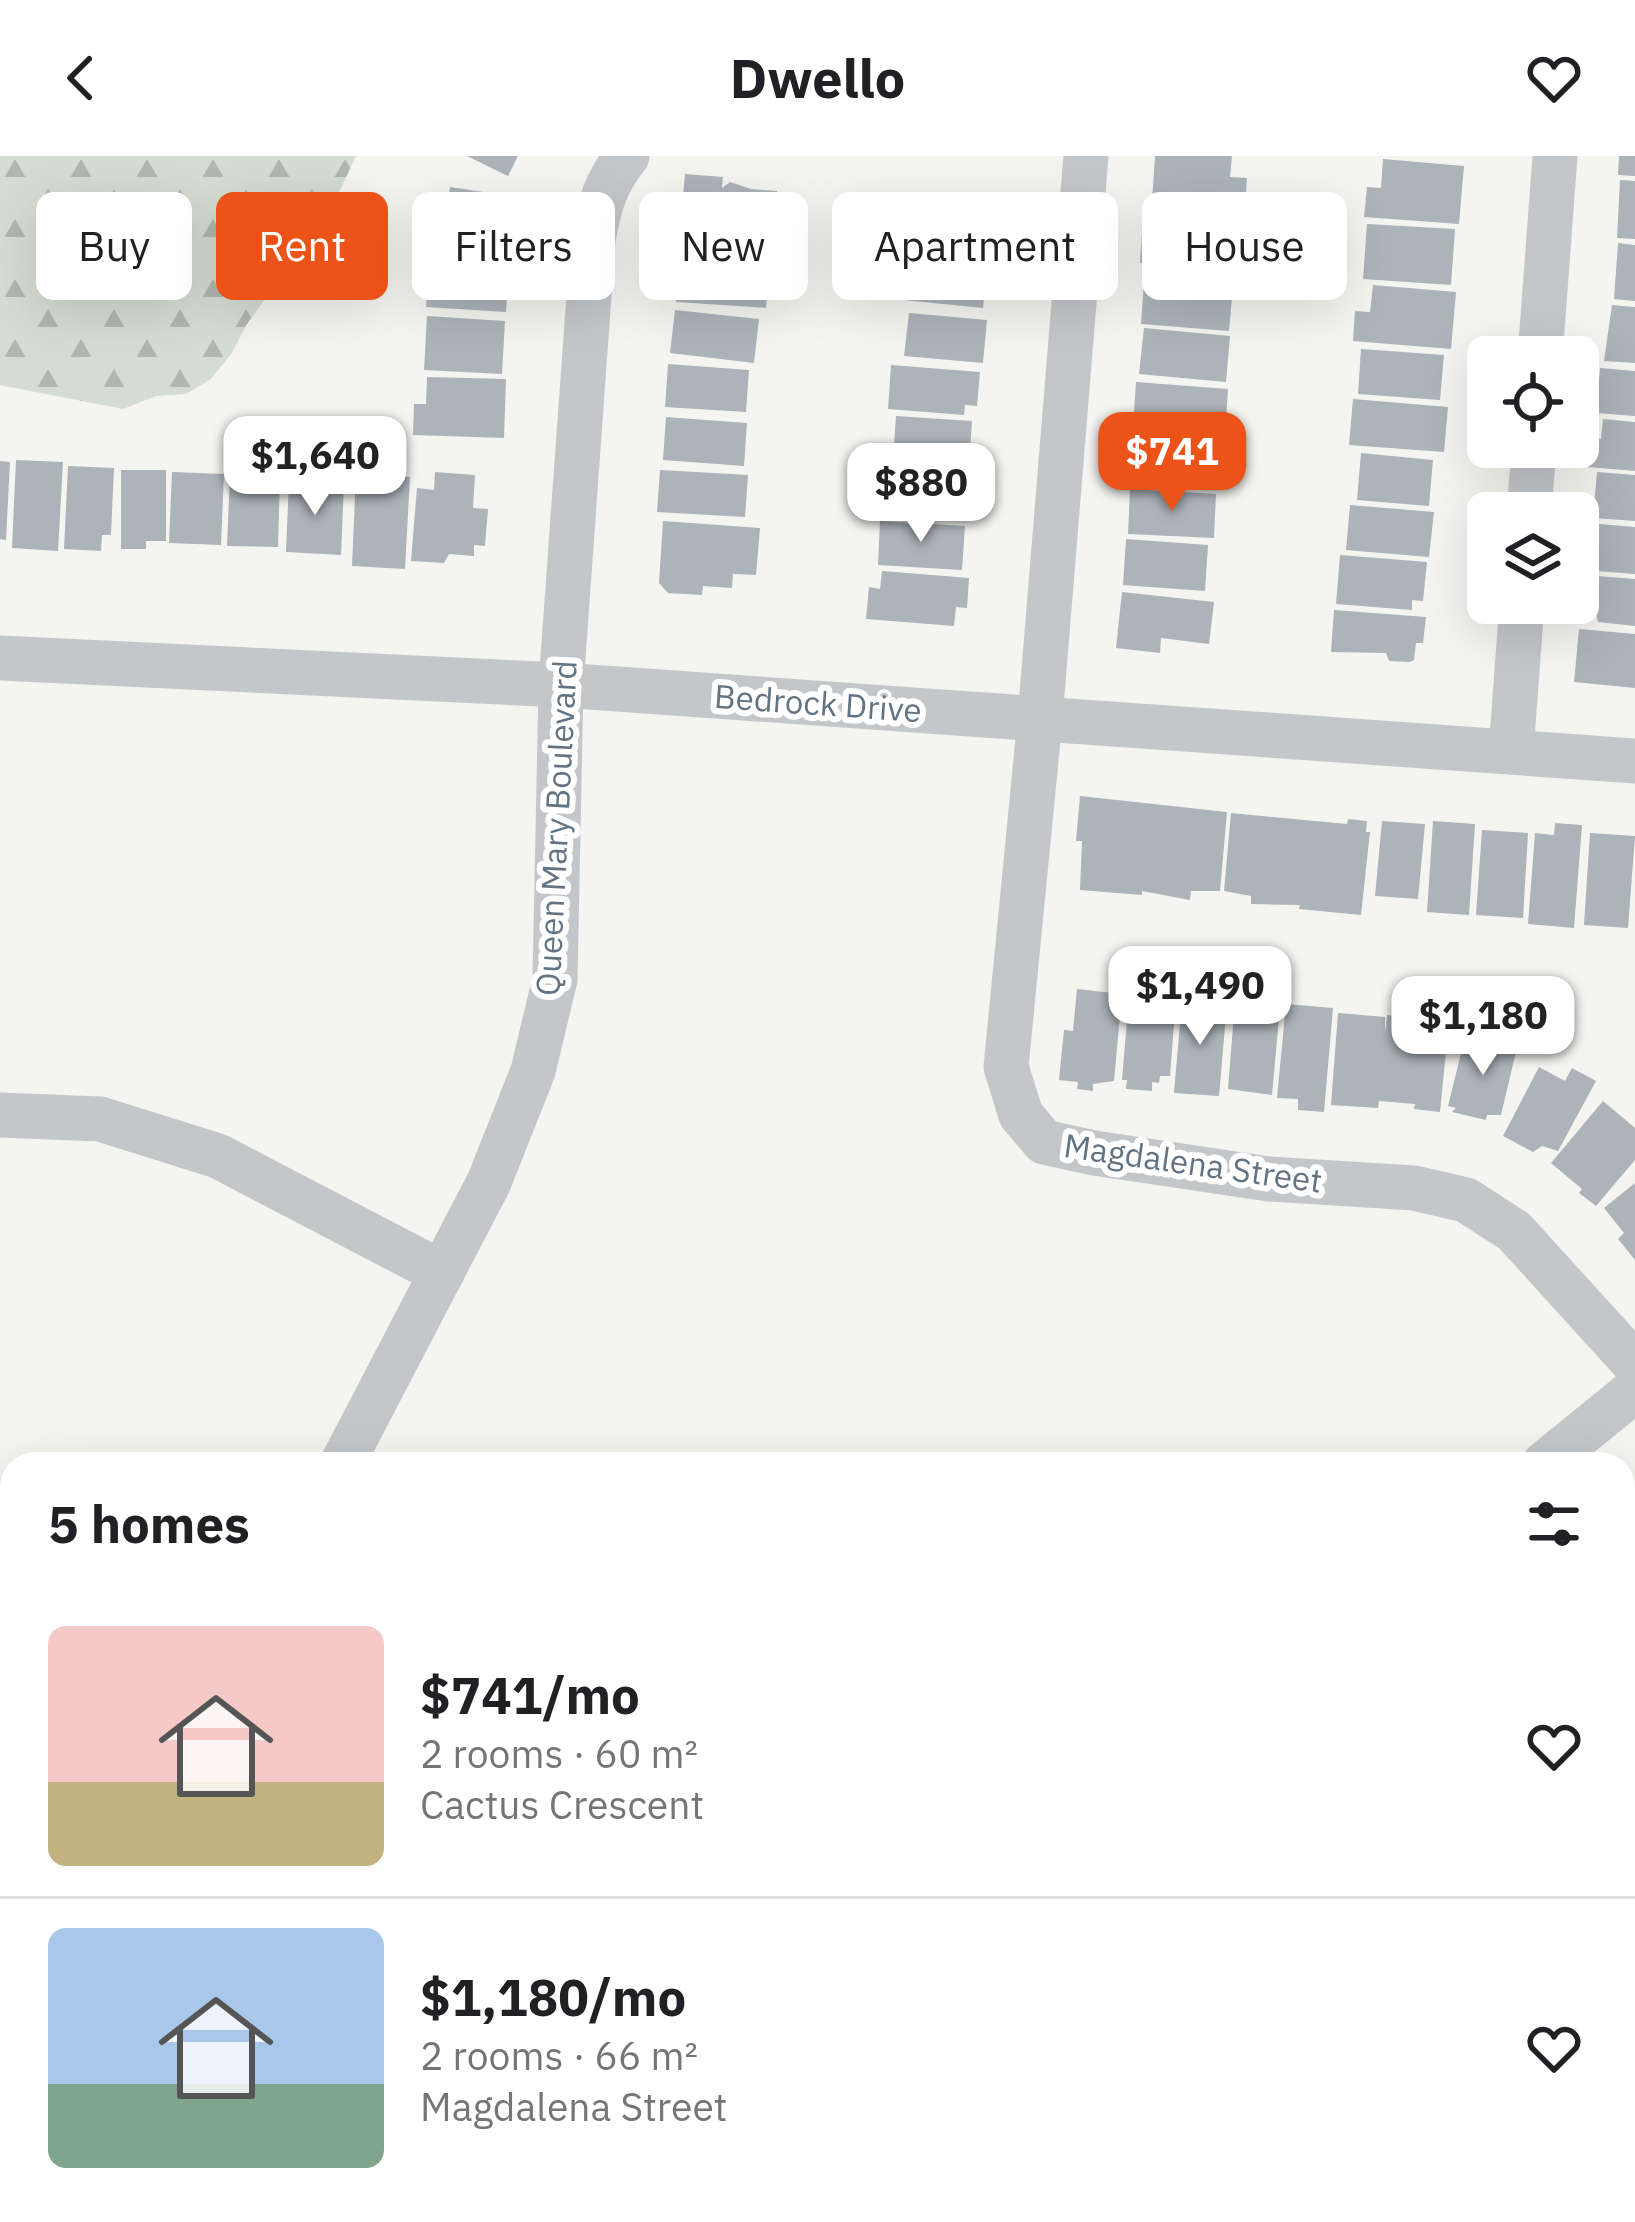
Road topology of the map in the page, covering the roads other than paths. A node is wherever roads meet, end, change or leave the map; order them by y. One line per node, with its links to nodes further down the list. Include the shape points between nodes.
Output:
1 (627, 156): 7 (street, Queen Mary Boulevard, via 600,200 593,240)
2 (1087, 156): 8 (street)
3 (1555, 156): 4 (street)
4 (1542, 336)
5 (1520, 624): 9 (street)
6 (0, 658): 7 (street, Bedrock Drive)
7 (561, 685): 8 (street, Bedrock Drive); 12 (street, Queen Mary Boulevard, via 555,979 533,1072)
8 (1040, 719): 9 (street, Bedrock Drive); 13 (street, Magdalena Street, via 1006,1067 1021,1115 1044,1142 1466,1201 1514,1231)
9 (1511, 752): 10 (street, Bedrock Drive)
10 (1635, 761)
11 (0, 1115): 12 (street, via 100,1119 218,1156)
12 (442, 1273): 15 (street, Queen Mary Boulevard)
13 (1635, 1364)
14 (1635, 1390): 16 (street)
15 (348, 1452)
16 (1559, 1452)

